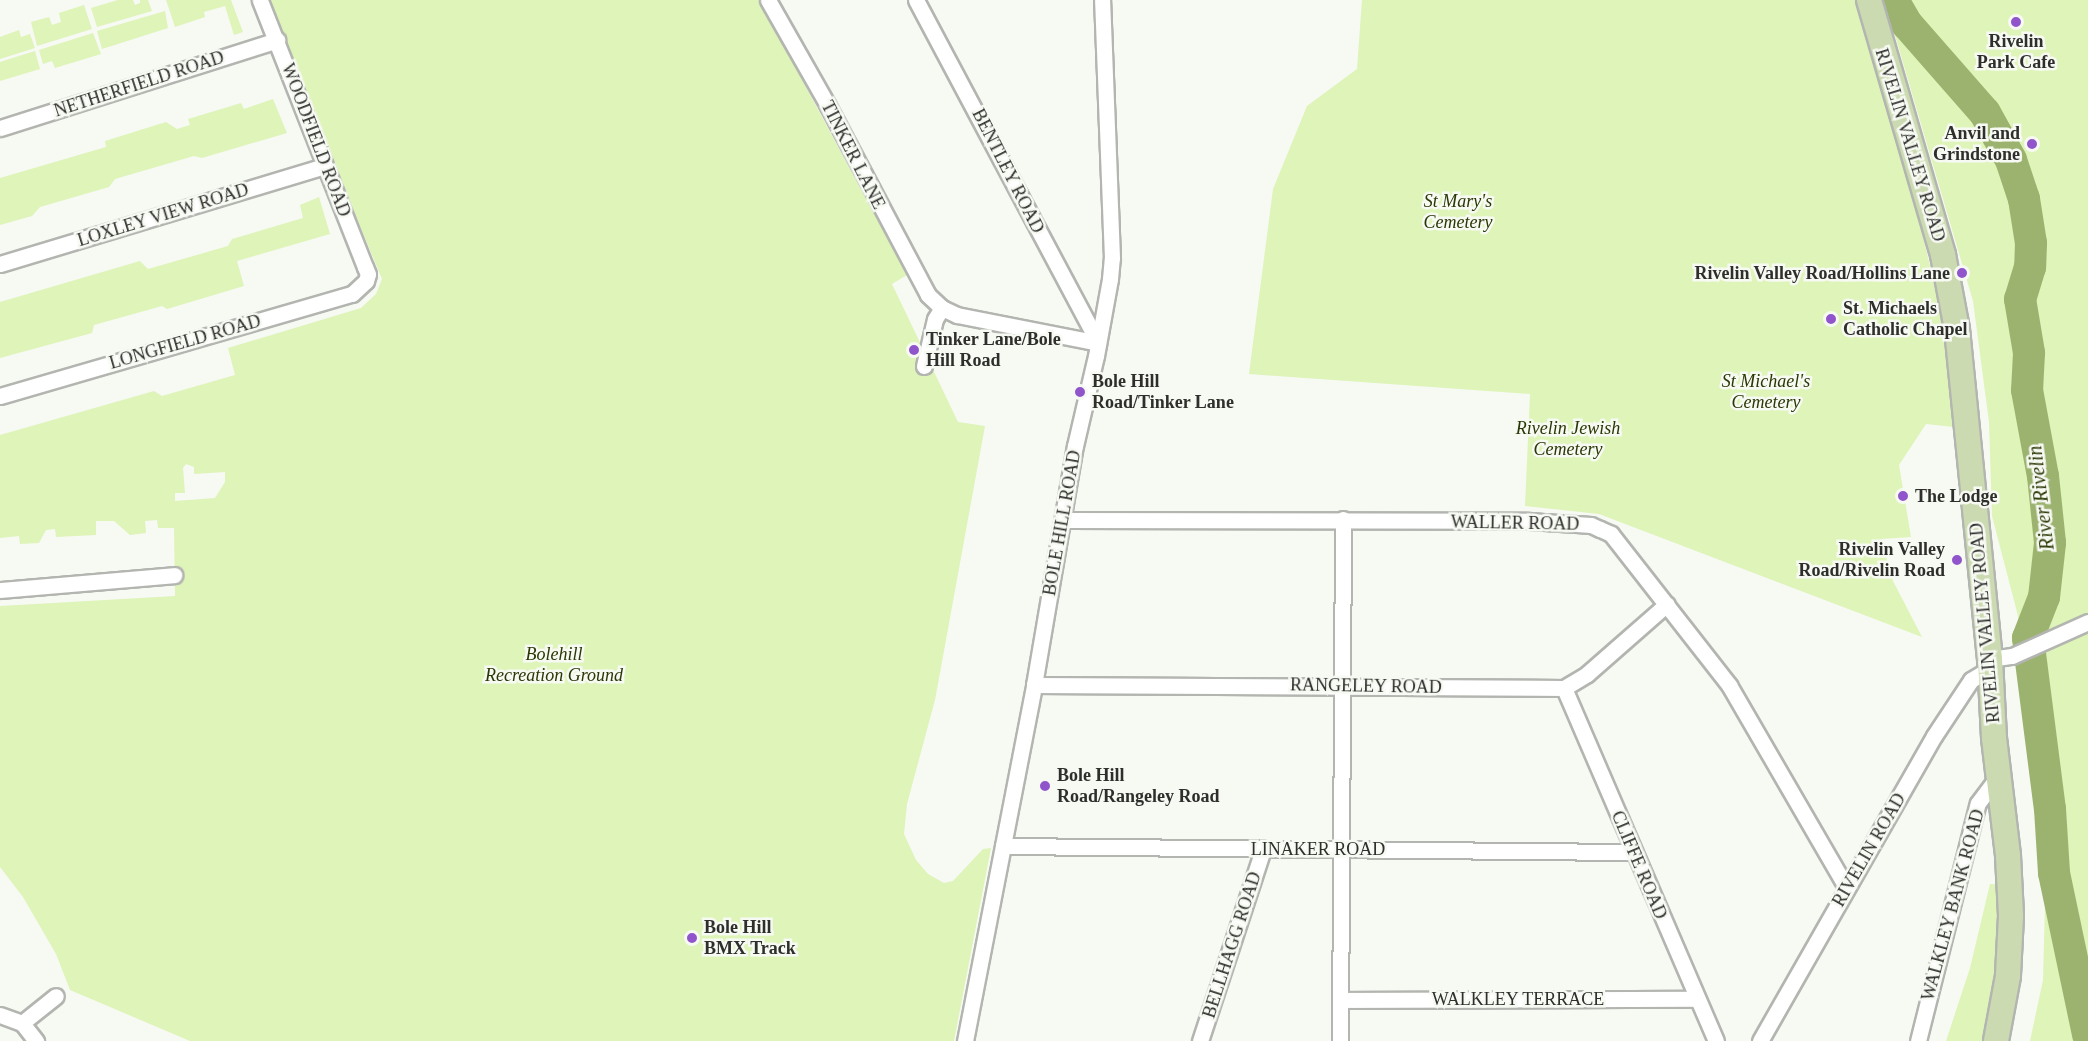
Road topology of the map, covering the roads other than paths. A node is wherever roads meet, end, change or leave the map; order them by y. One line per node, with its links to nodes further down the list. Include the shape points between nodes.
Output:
1 (260, 0): 6 (street, WOODFIELD ROAD)
2 (768, 0): 11 (street, TINKER LANE, via 914,273 928,296)
3 (916, 0): 12 (street, BENTLEY ROAD)
4 (1102, 0): 12 (street, BOLE HILL ROAD, via 1112,258)
5 (1869, 0): 21 (main road, RIVELIN VALLEY ROAD, via 1943,255 1955,318)
6 (277, 40): 7 (street, NETHERFIELD ROAD); 8 (street, WOODFIELD ROAD)
7 (0, 128)
8 (326, 166): 9 (street, LOXLEY VIEW ROAD); 10 (street, WOODFIELD ROAD, via 368,274)
9 (0, 264)
10 (366, 281): 14 (street, LONGFIELD ROAD, via 352,294)
11 (942, 308): 12 (street, TINKER LANE, via 977,320); 13 (street, via 935,319)
12 (1098, 343): 16 (street, BOLE HILL ROAD)
13 (924, 366)
14 (0, 396)
15 (1343, 519): 16 (street, WALLER ROAD); 19 (street, WALLER ROAD, via 1592,525 1611,534); 23 (street)
16 (1063, 520): 22 (street, BOLE HILL ROAD)
17 (174, 575): 18 (street)
18 (0, 590)
19 (1667, 604): 24 (street, via 1587,674); 30 (street, WALLER ROAD, via 1734,694)
20 (2088, 622): 21 (street, RIVELIN ROAD)
21 (1997, 662): 25 (main road, RIVELIN VALLEY ROAD); 30 (street, RIVELIN ROAD, via 1971,680 1962,692)
22 (1035, 685): 23 (street, RANGELEY ROAD); 26 (street, BOLE HILL ROAD)
23 (1341, 685): 24 (street, RANGELEY ROAD); 27 (street)
24 (1564, 688): 29 (street, CLIFFE ROAD)
25 (2000, 774): 42 (street, WALKLEY BANK ROAD, via 1978,803); 43 (main road, RIVELIN VALLEY ROAD, via 2011,916 2008,976)
26 (1003, 846): 28 (street, LINAKER ROAD); 37 (street, BOLE HILL ROAD)
27 (1341, 848): 28 (street, LINAKER ROAD); 29 (street, LINAKER ROAD); 33 (street)
28 (1263, 849): 38 (street, BELLHAGG ROAD)
29 (1634, 852): 32 (street, CLIFFE ROAD)
30 (1846, 887): 41 (street, RIVELIN ROAD)
31 (56, 996): 35 (street)
32 (1696, 999): 33 (street, WALKLEY TERRACE); 40 (street, CLIFFE ROAD)
33 (1340, 1000): 39 (street)
34 (0, 1015): 35 (street)
35 (22, 1023): 36 (street)
36 (36, 1041)
37 (965, 1041)
38 (1200, 1041)
39 (1340, 1041)
40 (1716, 1041)
41 (1760, 1041)
42 (1918, 1041)
43 (1996, 1041)

